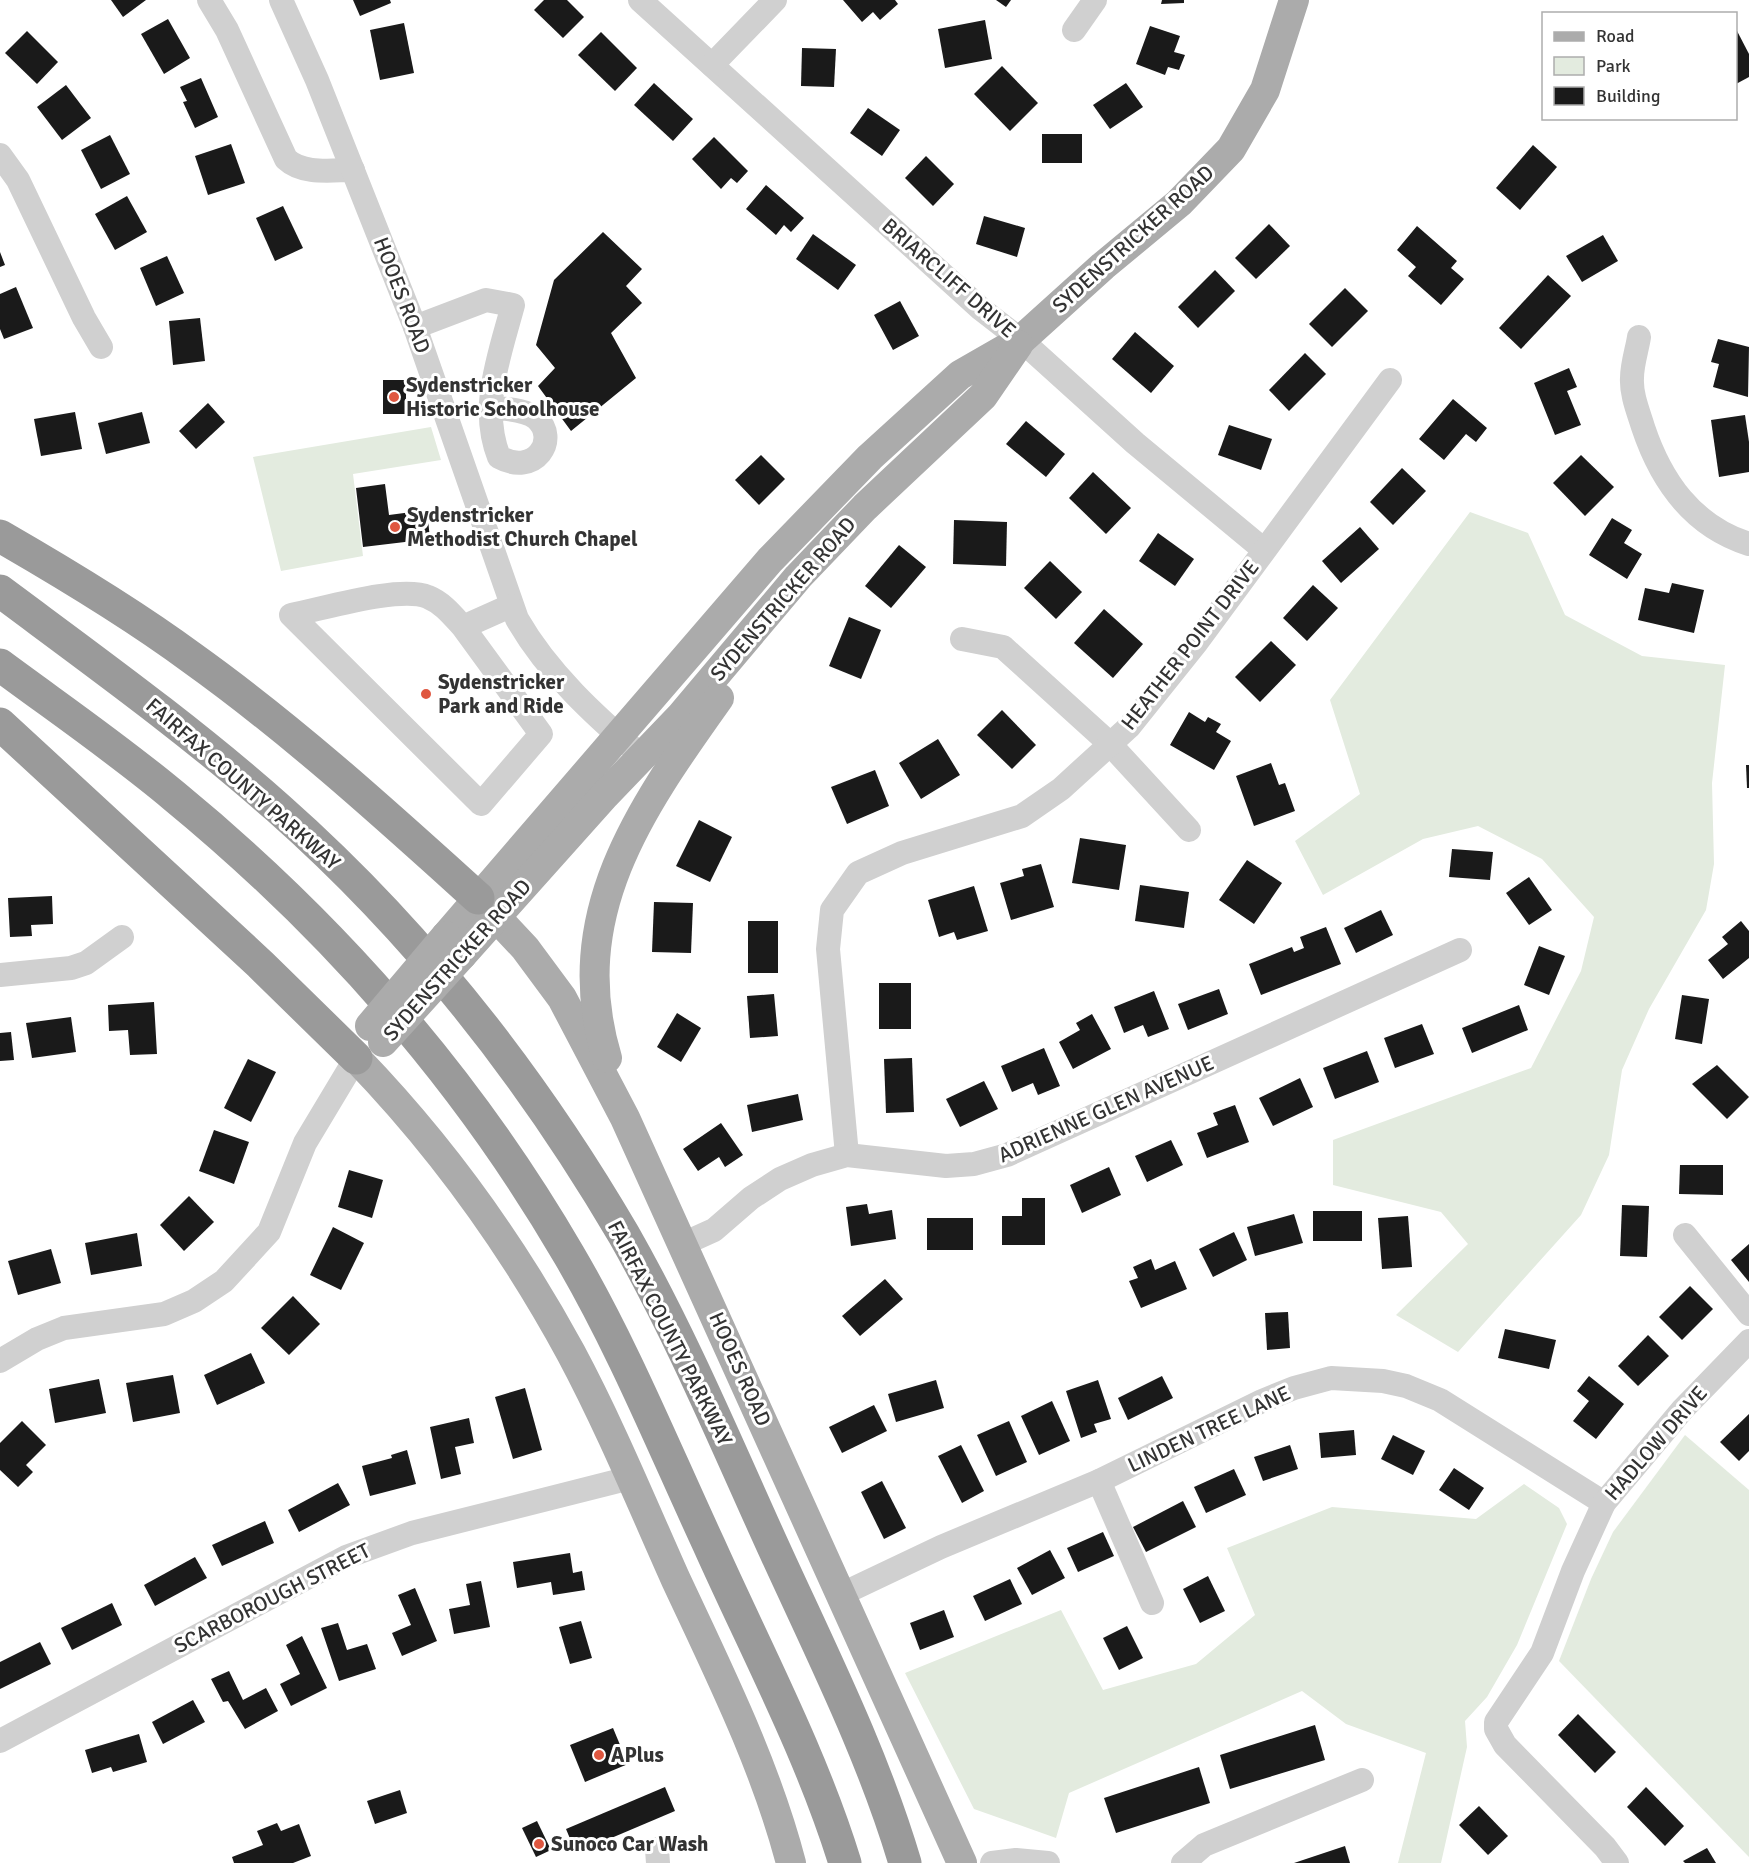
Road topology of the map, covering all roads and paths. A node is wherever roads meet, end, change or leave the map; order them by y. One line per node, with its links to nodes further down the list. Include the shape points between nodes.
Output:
1 (209, 0): 10 (street, via 286,159 306,169)
2 (281, 0): 10 (street, HOOES ROAD)
3 (640, 0): 8 (street, BRIARCLIFF DRIVE)
4 (775, 0): 8 (street)
5 (1095, 0): 7 (street)
6 (1294, 0): 13 (main road, SYDENSTRICKER ROAD, via 1265,90 1231,149 1179,203)
7 (1074, 30)
8 (712, 66): 13 (street, BRIARCLIFF DRIVE, via 981,309)
9 (0, 155): 14 (street, via 18,180)
10 (354, 170): 11 (street, HOOES ROAD)
11 (415, 327): 16 (street, via 486,300 513,305); 22 (street, HOOES ROAD)
12 (1639, 337): 18 (street, via 1632,378 1635,403 1659,468 1685,505 1705,523)
13 (1021, 340): 19 (street, BRIARCLIFF DRIVE, via 1135,443); 20 (main road, SYDENSTRICKER ROAD, via 984,396 865,507); 27 (main road, SYDENSTRICKER ROAD, via 960,375 870,457 770,560)
14 (101, 347)
15 (1389, 380): 19 (street, HEATHER POINT DRIVE)
16 (490, 407)
17 (0, 536): 31 (highway, via 143,623 237,690 346,780)
18 (1749, 544)
19 (1264, 550): 28 (street, HEATHER POINT DRIVE, via 1130,727)
20 (798, 578): 29 (main road, SYDENSTRICKER ROAD, via 681,717); 36 (main road, via 759,645 696,730 638,820 607,889 595,948 595,1000 606,1054)
21 (0, 591): 52 (highway, FAIRFAX COUNTY PARKWAY, via 160,711 280,810 416,947 527,1085 624,1235 694,1371 873,1770)
22 (510, 606): 23 (street); 27 (street, HOOES ROAD, via 544,659 584,705)
23 (463, 627): 23 (street, via 437,602 409,592 291,615 481,804 541,734)
24 (962, 639): 28 (street, via 1003,647)
25 (0, 665): 51 (highway, via 171,793 260,870 378,991 489,1129 570,1256 624,1358 806,1760)
26 (0, 724): 35 (highway, via 260,964)
27 (618, 736): 29 (street, HOOES ROAD); 31 (main road, SYDENSTRICKER ROAD)
28 (1110, 744): 30 (street); 37 (street, HEATHER POINT DRIVE, via 1061,789 1022,816 902,853 858,873 832,909 828,949)
29 (642, 756): 31 (main road, SYDENSTRICKER ROAD)
30 (1189, 830)
31 (487, 908): 35 (main road, SYDENSTRICKER ROAD, bridge); 36 (main road, HOOES ROAD, via 538,964 562,998)
32 (122, 937): 34 (street, via 86,963 71,968)
33 (1460, 950): 37 (street, ADRIENNE GLEN AVENUE, via 1007,1155 974,1164 946,1166)
34 (0, 975)
35 (370, 1042): 42 (street, via 305,1143 269,1232 224,1281 194,1301 164,1314 64,1328); 43 (main road, via 436,1150 518,1264 572,1355)
36 (626, 1118): 39 (main road, HOOES ROAD)
37 (847, 1155): 39 (street, ADRIENNE GLEN AVENUE, via 780,1179 714,1230)
38 (1685, 1236): 40 (street)
39 (684, 1244): 46 (main road, HOOES ROAD)
40 (1749, 1314)
41 (1749, 1341): 45 (street, HADLOW DRIVE, via 1683,1409)
42 (0, 1361)
43 (630, 1478): 48 (street, SCARBOROUGH STREET, via 421,1531 346,1557); 50 (main road, via 752,1748)
44 (1099, 1481): 45 (street, LINDEN TREE LANE, via 1294,1388 1331,1378 1360,1378 1406,1386 1440,1400); 46 (street, LINDEN TREE LANE, via 941,1547); 47 (street)
45 (1604, 1503): 57 (street, HADLOW DRIVE, via 1542,1653 1496,1722 1496,1729 1505,1745)
46 (842, 1594): 53 (main road, HOOES ROAD)
47 (1152, 1603)
48 (0, 1741)
49 (1362, 1780): 56 (street, via 1204,1845)
50 (791, 1863)
51 (845, 1863)
52 (904, 1863)
53 (962, 1863)
54 (992, 1863): 55 (street)
55 (1048, 1863)
56 (1183, 1863)
57 (1617, 1863)

